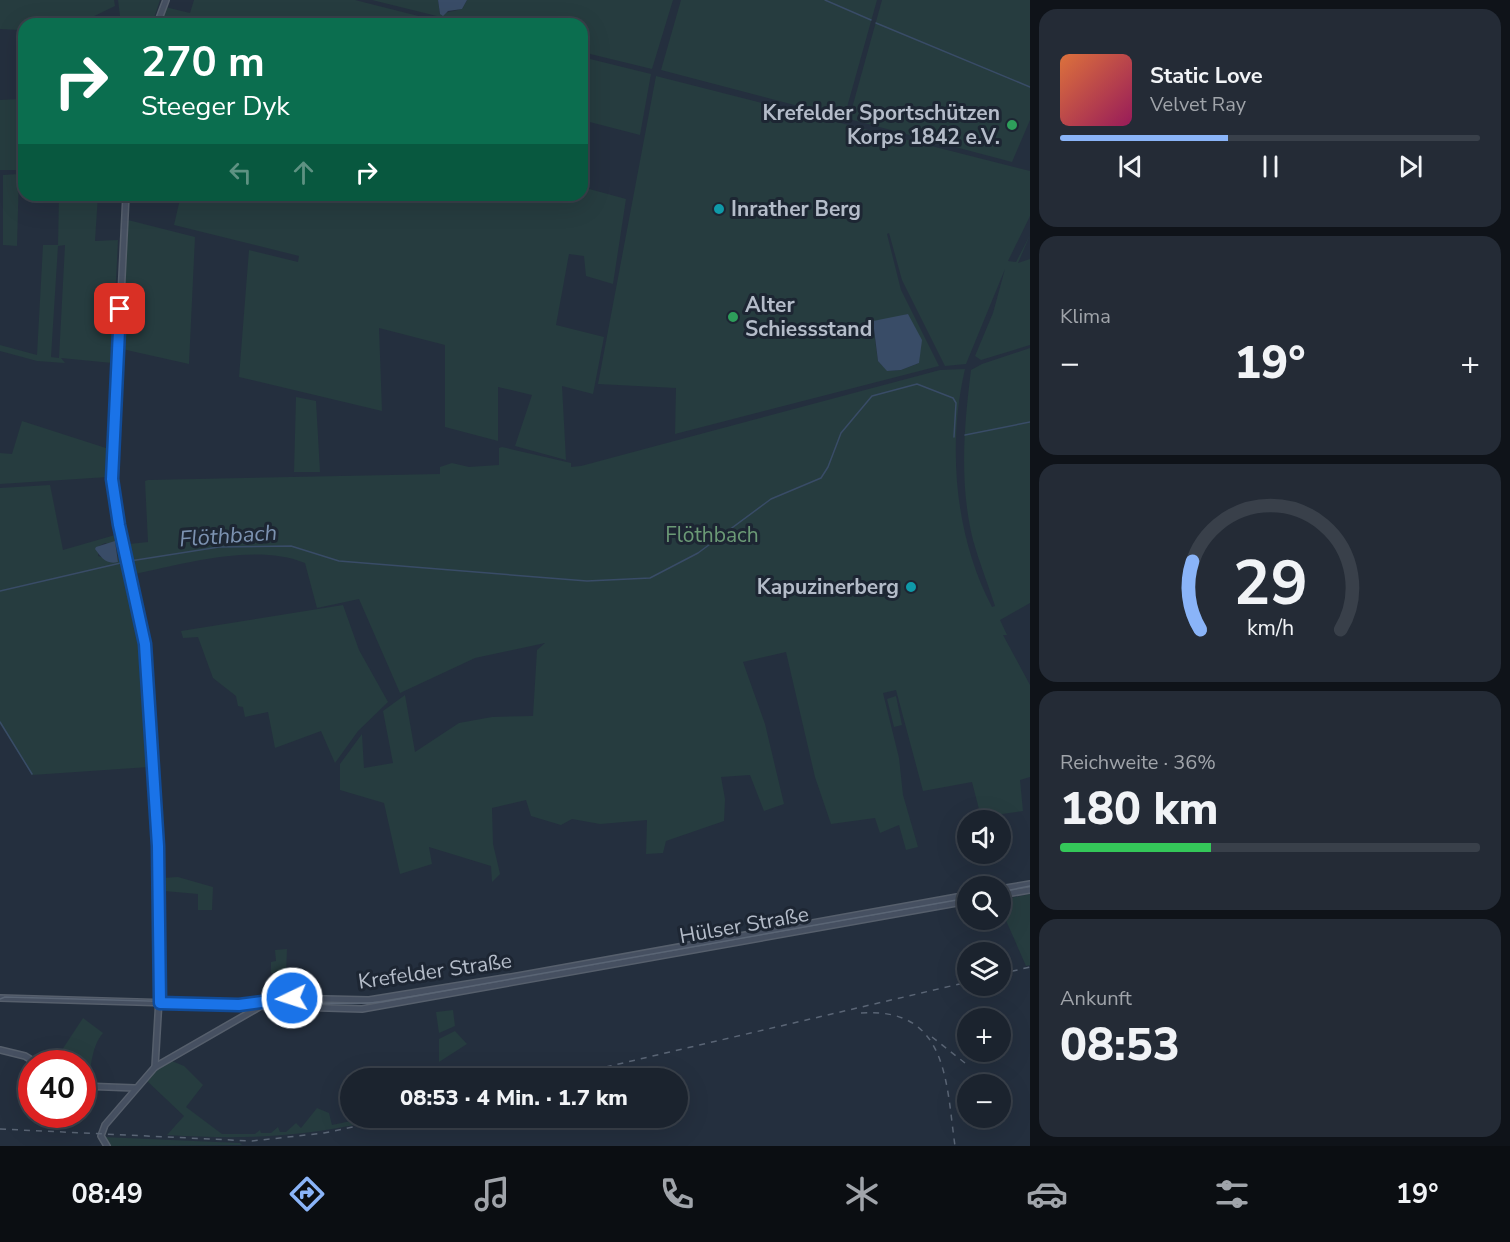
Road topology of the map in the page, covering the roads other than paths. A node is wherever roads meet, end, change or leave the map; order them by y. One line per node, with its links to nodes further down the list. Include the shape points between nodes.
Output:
1 (166, 0): 2 (street)
2 (159, 18)
3 (126, 201): 13 (street, via 112,479 146,655 158,846)
4 (1030, 884): 5 (street)
5 (1011, 887)
6 (1030, 890): 7 (street)
7 (1011, 893)
8 (957, 897): 10 (street, Hülser Straße)
9 (957, 903): 11 (street, Hülser Straße)
10 (587, 963): 13 (street, Krefelder Straße, via 362,1000 282,998 239,1005)
11 (525, 981): 16 (street, Krefelder Straße, via 362,1009 261,1006)
12 (0, 998): 13 (street, Krefelder Straße)
13 (160, 1003): 16 (street)
14 (0, 1050): 15 (street)
15 (18, 1054)
16 (155, 1068): 18 (street)
17 (96, 1087): 18 (street)
18 (135, 1088): 19 (street, via 105,1125 101,1138)
19 (107, 1146)

